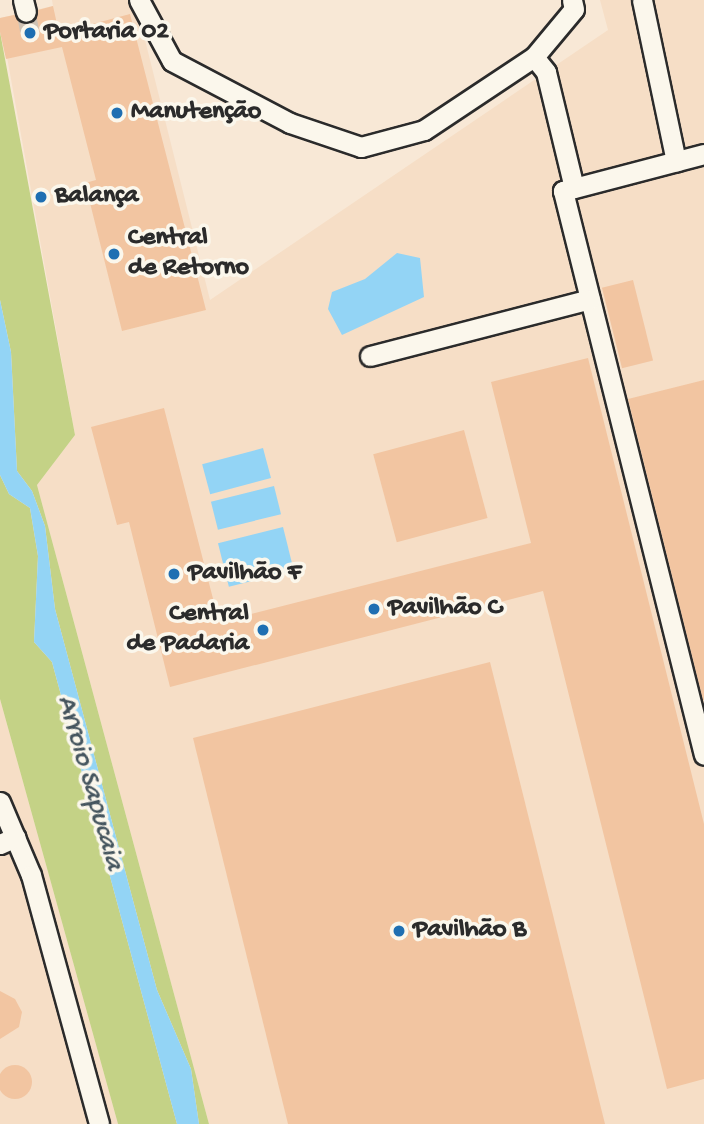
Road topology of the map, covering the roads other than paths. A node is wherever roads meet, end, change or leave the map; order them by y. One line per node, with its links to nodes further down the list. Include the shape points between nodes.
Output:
1 (139, 0): 4 (lane, via 172,61 290,123 361,147 424,130)
2 (572, 0): 4 (lane, via 574,9)
3 (642, 0): 6 (lane)
4 (534, 57): 7 (lane, via 546,72)
5 (704, 154): 6 (lane)
6 (676, 161): 7 (lane)
7 (574, 188): 8 (lane, via 563,191)
8 (590, 299): 9 (lane); 10 (lane)
9 (370, 356)
10 (704, 755)
11 (0, 802): 12 (lane)
12 (8, 841): 13 (lane)
13 (99, 1124)

